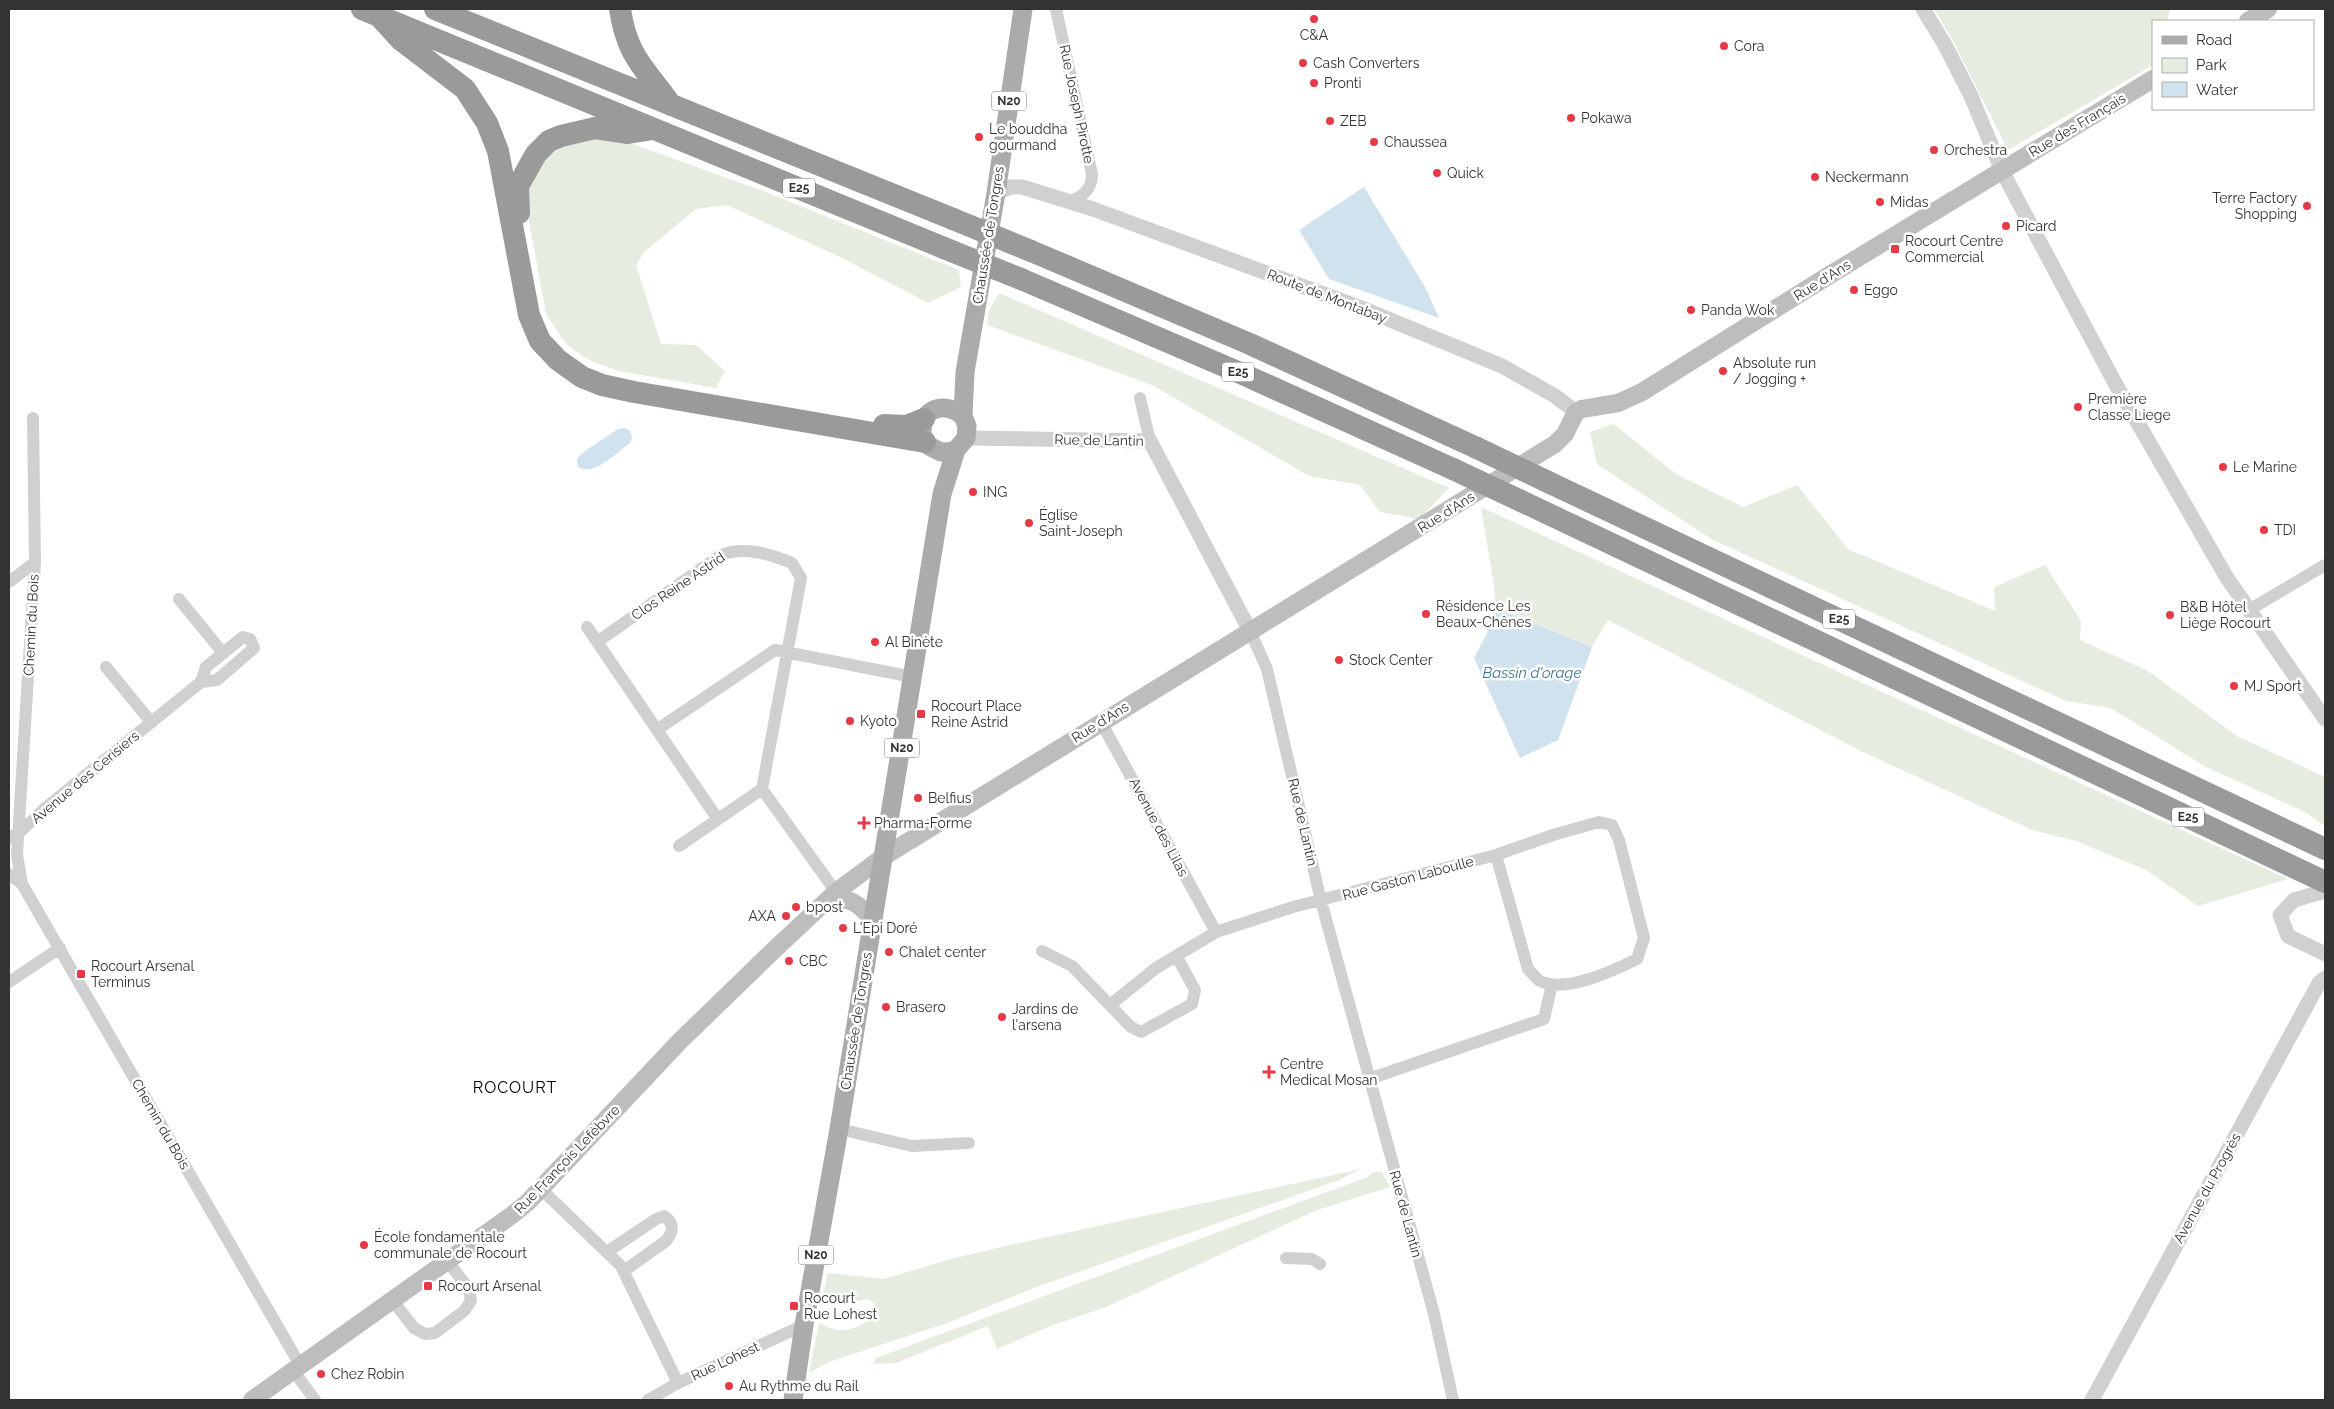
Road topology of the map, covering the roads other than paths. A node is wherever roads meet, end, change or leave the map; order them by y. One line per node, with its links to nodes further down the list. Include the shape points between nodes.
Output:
1 (435, 9): 10 (highway, E25)
2 (620, 9): 10 (highway, via 632,54)
3 (1023, 9): 13 (main road, Chaussée de Tongres / N20)
4 (1056, 9): 14 (street, Rue Joseph Pirotte, via 1092,174 1092,184 1088,189)
5 (1923, 9): 12 (street, via 1971,96)
6 (2268, 9): 8 (main road)
7 (370, 12): 11 (highway, E25); 23 (highway, via 465,89 487,123 498,151 528,315 540,341 558,360 582,377 634,392)
8 (2250, 20)
9 (2152, 80): 12 (main road, Rue des Français)
10 (671, 105): 49 (highway, E25, bridge, via 1250,344)
11 (653, 128): 21 (highway, via 628,133 595,128 549,141 536,154 518,186 518,203 538,312 549,334 566,352 593,369 623,380 890,426 907,426); 53 (highway, E25, bridge, via 1238,372 1521,501)
12 (2002, 171): 18 (main road, Rue d'Ans, via 1631,398); 30 (street, via 2115,382 2227,578)
13 (996, 193): 14 (street, via 1012,186 1022,187); 15 (main road, Chaussée de Tongres / N20)
14 (1068, 202): 18 (street, Route de Montabay, via 1320,292 1478,356 1520,375)
15 (965, 372): 17 (main road, Chaussée de Tongres / N20); 19 (main road, Chaussée de Tongres / N20)
16 (1140, 398): 22 (street)
17 (946, 407): 19 (main road); 21 (main road, via 934,409)
18 (1576, 412): 32 (main road, Rue d'Ans, via 1565,434 1555,444)
19 (963, 416): 24 (main road, Chaussée de Tongres / N20, via 968,426)
20 (33, 418): 26 (street, Chemin du Bois)
21 (924, 420): 23 (main road, Chaussée de Tongres / N20, via 922,430)
22 (1150, 441): 24 (street, Rue de Lantin); 32 (street, Rue de Lantin)
23 (927, 444): 24 (main road, via 941,452); 25 (main road, Chaussée de Tongres / N20, via 939,462)
24 (961, 444): 25 (main road, Chaussée de Tongres / N20)
25 (942, 494): 37 (main road, Chaussée de Tongres / N20)
26 (35, 562): 28 (street); 46 (street, Chemin du Bois)
27 (2325, 565): 30 (street)
28 (9, 582)
29 (178, 599): 35 (street)
30 (2249, 610): 39 (street)
31 (587, 627): 33 (street)
32 (1250, 631): 41 (main road, Rue d'Ans); 57 (street, Rue de Lantin, via 1267,669)
33 (597, 642): 34 (street, Clos Reine Astrid, via 721,555 735,550 774,555 792,563 801,578); 42 (street)
34 (788, 651): 37 (street); 42 (street, via 775,650); 43 (street, Clos Reine Astrid)
35 (223, 653): 38 (street, Avenue des Cerisiers, via 206,667); 38 (street, Avenue des Cerisiers, via 243,637 250,639 254,648 217,680)
36 (106, 667): 40 (street, Avenue des Cerisiers)
37 (913, 677): 45 (main road, Chaussée de Tongres / N20)
38 (201, 682): 40 (street, Avenue des Cerisiers)
39 (2325, 719)
40 (152, 722): 46 (street, Avenue des Cerisiers)
41 (1101, 722): 47 (main road, Rue d'Ans); 59 (street, Avenue des Lilas)
42 (658, 729): 44 (street)
43 (762, 789): 44 (street); 56 (street)
44 (718, 818): 48 (street)
45 (890, 818): 47 (main road, via 903,836); 51 (main road, Chaussée de Tongres / N20)
46 (14, 835): 54 (street, Chemin du Bois)
47 (911, 839): 51 (main road, Rue d'Ans)
48 (679, 846)
49 (2325, 848)
50 (1496, 855): 57 (street, Rue Gaston Laboulle); 66 (street, via 1528,969 1541,982); 66 (street, Rue Gaston Laboulle, via 1599,822 1612,825 1619,840 1644,938 1636,959 1612,972 1564,985)
51 (883, 857): 56 (main road, Rue François Lefèbvre); 58 (main road, Chaussée de Tongres / N20)
52 (9, 874): 54 (street, Chemin du Bois)
53 (2325, 882)
54 (22, 884): 60 (street, Chemin du Bois)
55 (2325, 890): 62 (street, via 2294,900 2280,915 2288,936)
56 (832, 896): 58 (main road, via 855,901); 71 (main road, Rue François Lefèbvre, via 680,1041)
57 (1321, 901): 59 (street); 68 (street, Rue de Lantin)
58 (872, 920): 69 (main road, Chaussée de Tongres / N20)
59 (1216, 932): 63 (street)
60 (60, 948): 65 (street); 79 (street, Chemin du Bois)
61 (1042, 951): 67 (street, via 1072,966)
62 (2325, 954)
63 (1177, 957): 67 (street, via 1156,968); 67 (street, via 1195,990 1192,1004 1141,1032 1131,1027)
64 (2325, 978): 86 (street, Avenue du Progrès)
65 (9, 982)
66 (1552, 984): 68 (street, via 1544,1019)
67 (1110, 1005)
68 (1369, 1080): 85 (street, Rue de Lantin, via 1434,1314)
69 (839, 1129): 70 (street, via 912,1146); 78 (main road, Chaussée de Tongres / N20)
70 (969, 1143)
71 (540, 1188): 72 (street); 74 (main road, Rue François Lefèbvre, via 512,1215)
72 (607, 1252): 76 (street); 76 (street, via 656,1219 664,1216 669,1220 671,1235 666,1241)
73 (1286, 1258): 75 (street, via 1312,1259)
74 (448, 1262): 77 (main road, Rue François Lefèbvre); 77 (street, via 469,1289 471,1301 464,1312 436,1333 425,1334 414,1328)
75 (1320, 1264)
76 (624, 1271): 80 (street)
77 (393, 1301): 79 (main road, Rue François Lefèbvre)
78 (804, 1325): 80 (street, Rue Lohest); 84 (main road, Chaussée de Tongres / N20)
79 (297, 1368): 81 (main road, Rue François Lefèbvre); 82 (street)
80 (678, 1383): 83 (street, Rue Lohest)
81 (252, 1400)
82 (315, 1400)
83 (648, 1400)
84 (793, 1400)
85 (1453, 1400)
86 (2092, 1400)

